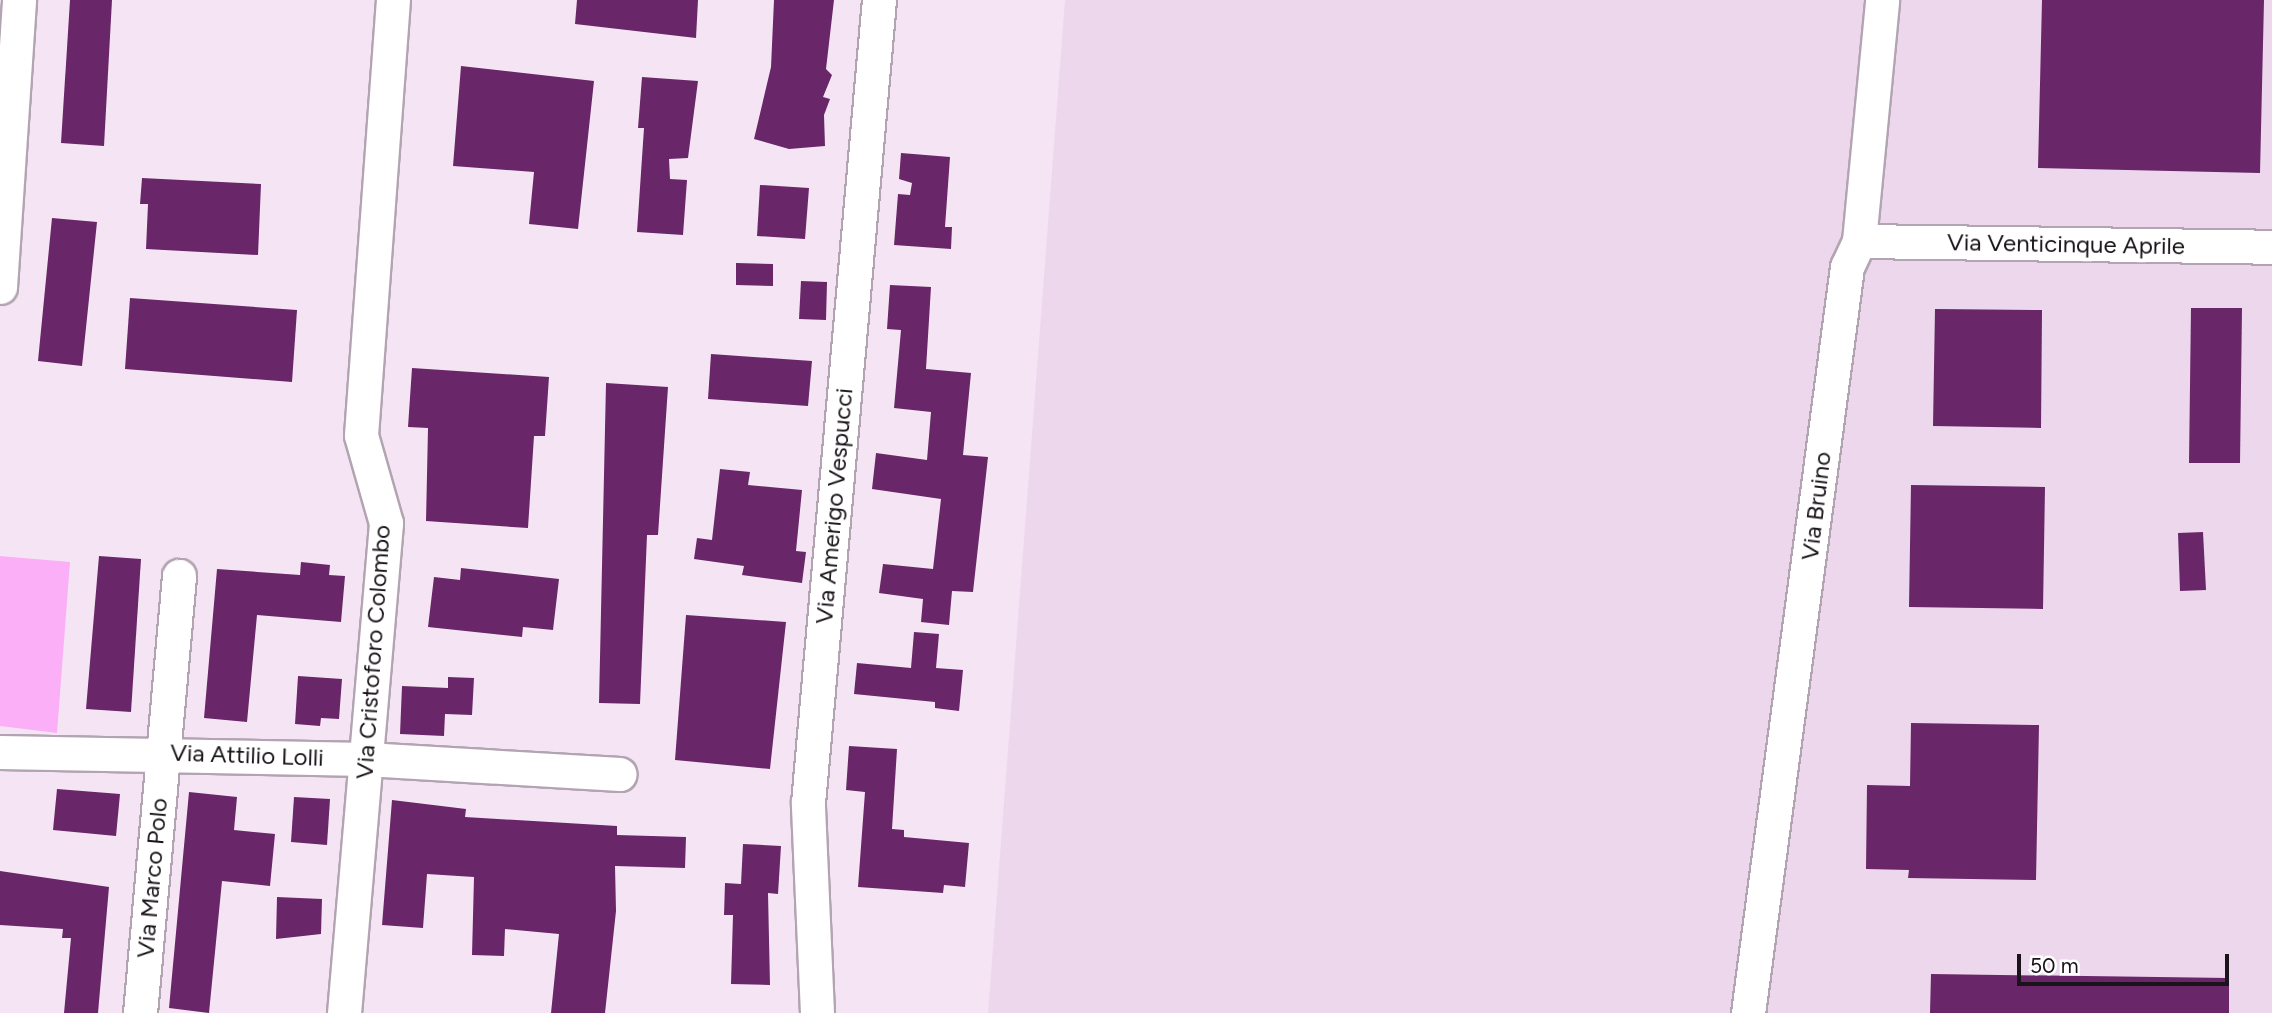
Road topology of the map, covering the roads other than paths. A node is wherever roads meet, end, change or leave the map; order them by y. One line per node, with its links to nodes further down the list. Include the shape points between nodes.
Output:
1 (19, 0): 5 (street)
2 (393, 0): 12 (street, Via Cristoforo Colombo, via 361,435 386,523)
3 (879, 0): 16 (street, Via Amerigo Vespucci, via 808,803)
4 (1882, 0): 6 (street, Via Bruino)
5 (4, 174): 8 (street)
6 (1859, 241): 7 (street, Via Venticinque Aprile); 17 (street, Via Bruino, via 1847,267)
7 (2272, 247)
8 (0, 287)
9 (179, 576): 11 (street, Via Marco Polo)
10 (0, 752): 11 (street, Via Attilio Lolli)
11 (164, 753): 12 (street, Via Attilio Lolli); 14 (street, Via Marco Polo)
12 (366, 758): 13 (street, Via Attilio Lolli); 15 (street, Via Cristoforo Colombo)
13 (620, 774)
14 (140, 1013)
15 (344, 1013)
16 (817, 1013)
17 (1748, 1013)

